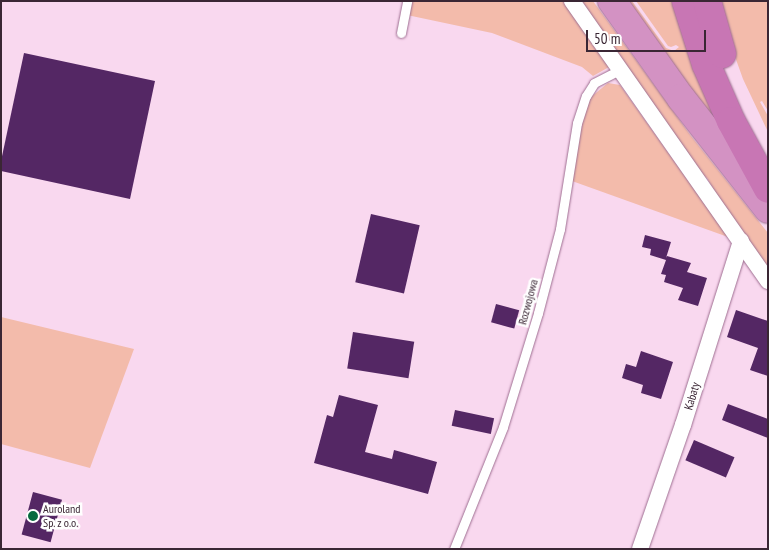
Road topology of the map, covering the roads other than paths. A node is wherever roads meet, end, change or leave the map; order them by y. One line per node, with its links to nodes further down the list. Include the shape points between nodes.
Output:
1 (407, 1): 6 (lane)
2 (572, 1): 7 (street)
3 (612, 1): 10 (highway, via 681,98)
4 (686, 1): 9 (highway, via 706,64 731,121)
5 (707, 1): 8 (highway, via 722,55)
6 (401, 33)
7 (619, 70): 11 (street); 13 (lane, Rozwojowa, via 594,83 586,96 577,123 560,229 538,313 503,427)
8 (768, 150)
9 (768, 189)
10 (768, 209)
11 (741, 241): 12 (street); 14 (street, Kabaty)
12 (768, 281)
13 (454, 549)
14 (640, 549)

